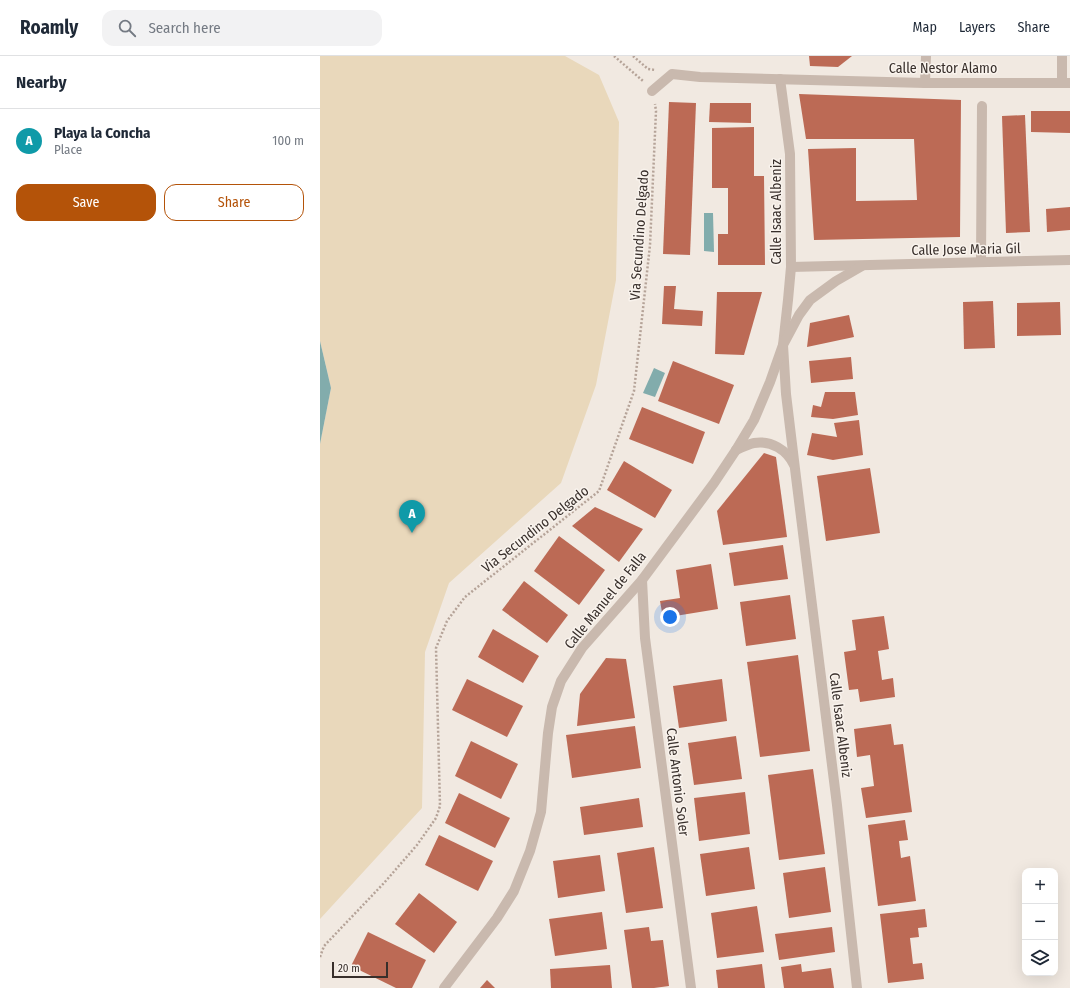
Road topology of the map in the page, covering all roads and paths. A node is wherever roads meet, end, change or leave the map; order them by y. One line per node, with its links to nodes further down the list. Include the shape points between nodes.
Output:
1 (614, 56): 9 (path, via 640,77)
2 (633, 56): 5 (path, via 648,69)
3 (926, 56): 7 (street)
4 (1062, 56): 8 (street)
5 (672, 74): 6 (street, Calle Nestor Alamo); 9 (street)
6 (780, 79): 7 (street, Calle Nestor Alamo); 14 (street, Calle Isaac Albeniz, via 790,154)
7 (925, 83): 8 (street, Calle Nestor Alamo)
8 (1066, 83)
9 (652, 91): 20 (path, Via Secundino Delgado, via 656,111 650,245 634,391 599,491 465,597 447,621 436,648 440,806 436,818 417,845 384,883 324,946)
10 (982, 106): 12 (street)
11 (1070, 260): 12 (street, Calle Jose Maria Gil)
12 (981, 262): 13 (street, Calle Jose Maria Gil)
13 (862, 266): 14 (street, Calle Jose Maria Gil); 15 (street, Calle Jose Maria Gil, via 810,300)
14 (790, 267): 15 (street, Calle Isaac Albeniz)
15 (783, 345): 16 (street, Calle Isaac Albeniz); 18 (street, Calle Isaac Albeniz)
16 (754, 420): 17 (street, Calle Manuel de Falla)
17 (736, 450): 18 (street, via 754,443 770,444 787,454); 19 (street, Calle Manuel de Falla)
18 (795, 466): 23 (street, Calle Isaac Albeniz)
19 (642, 580): 21 (street, Calle Manuel de Falla, via 582,648 561,681 552,707 541,812 530,851 514,891 497,918); 22 (street, Calle Antonio Soler, via 646,638)
20 (320, 957)
21 (444, 988)
22 (691, 988)
23 (857, 988)

